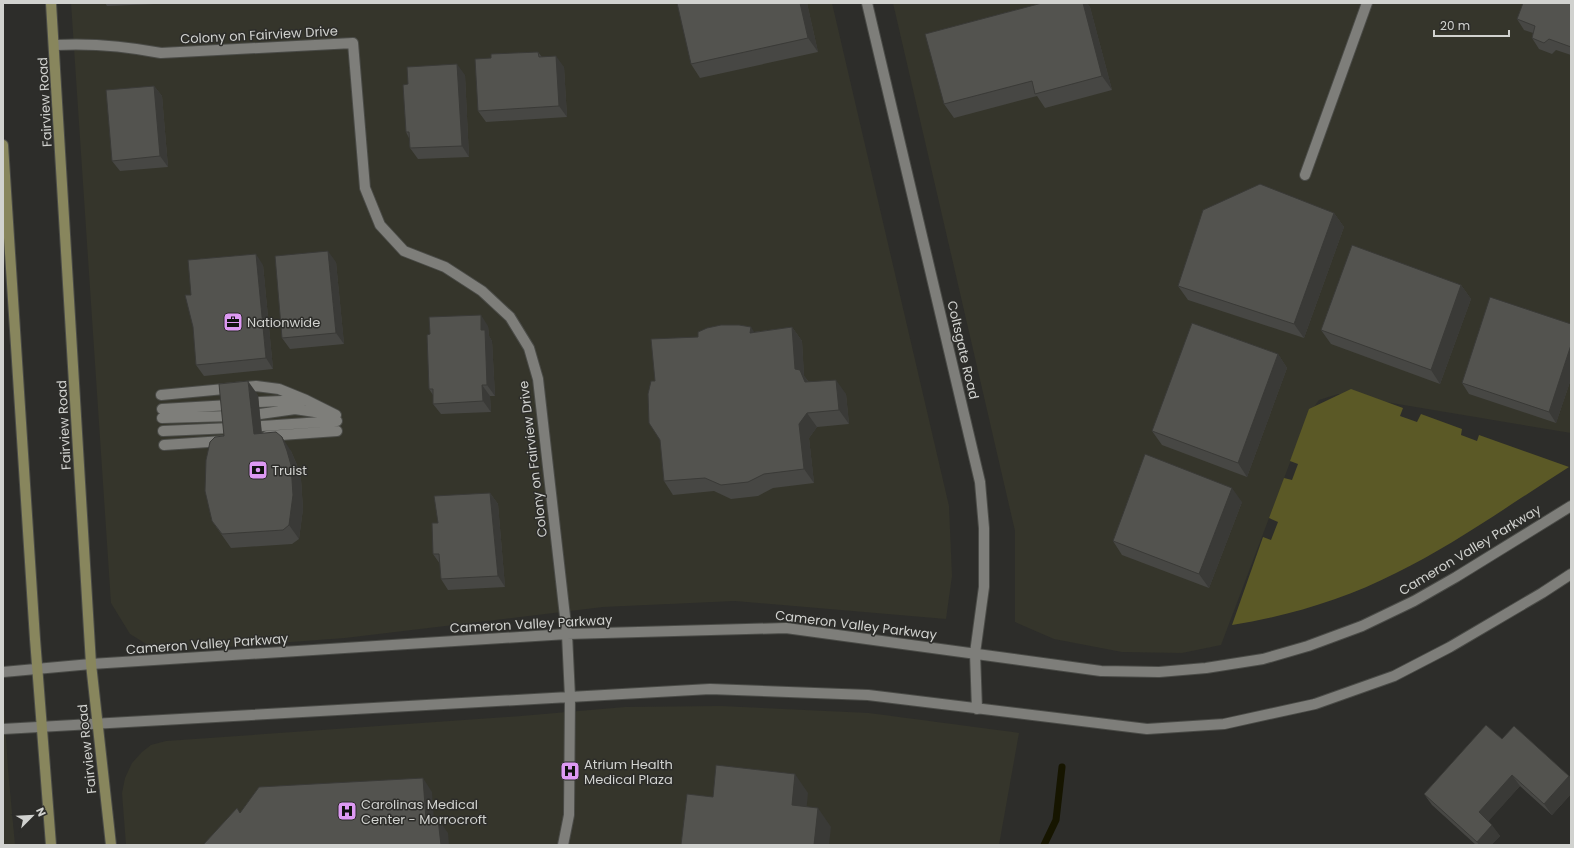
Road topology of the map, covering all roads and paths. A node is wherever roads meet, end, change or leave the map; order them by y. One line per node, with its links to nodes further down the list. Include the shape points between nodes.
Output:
1 (51, 3): 4 (main road, Fairview Road)
2 (867, 3): 22 (street, Coltsgate Road, via 980,482 984,528 984,587)
3 (1367, 3): 6 (street)
4 (55, 45): 21 (street, Colony on Fairview Drive, via 103,44 161,53 353,43 365,188 380,225 404,250 445,267 482,291 510,317 529,348 538,379); 23 (main road, Fairview Road)
5 (3, 145): 24 (main road)
6 (1305, 175)
7 (161, 394): 8 (street, via 256,386 279,390)
8 (306, 400): 9 (street); 13 (street)
9 (259, 402)
10 (230, 405): 12 (street, via 162,413)
11 (260, 414): 13 (street, via 295,409)
12 (231, 416)
13 (337, 423): 16 (street)
14 (232, 428): 15 (street)
15 (163, 431)
16 (262, 431)
17 (233, 441): 18 (street)
18 (164, 445)
19 (1571, 506): 22 (street, Cameron Valley Parkway, via 1414,601 1362,626 1263,659 1159,672 1101,671)
20 (1571, 574): 27 (street, via 1422,662 1394,676 1315,704 1224,724 1147,729)
21 (566, 634): 22 (street, Cameron Valley Parkway, via 786,628); 23 (street, Cameron Valley Parkway); 26 (street, Colony on Fairview Drive)
22 (975, 653): 27 (street, Coltsgate Road)
23 (91, 664): 24 (street, Cameron Valley Parkway); 28 (main road, Fairview Road)
24 (38, 669): 25 (street, Cameron Valley Parkway); 29 (main road)
25 (3, 672)
26 (570, 697): 27 (street, via 710,689 868,696); 28 (street); 33 (street, Colony on Fairview Drive, via 569,815)
27 (977, 709)
28 (98, 724): 29 (street); 32 (main road, Fairview Road)
29 (41, 727): 30 (street); 31 (main road)
30 (3, 729)
31 (51, 845)
32 (111, 845)
33 (563, 845)

